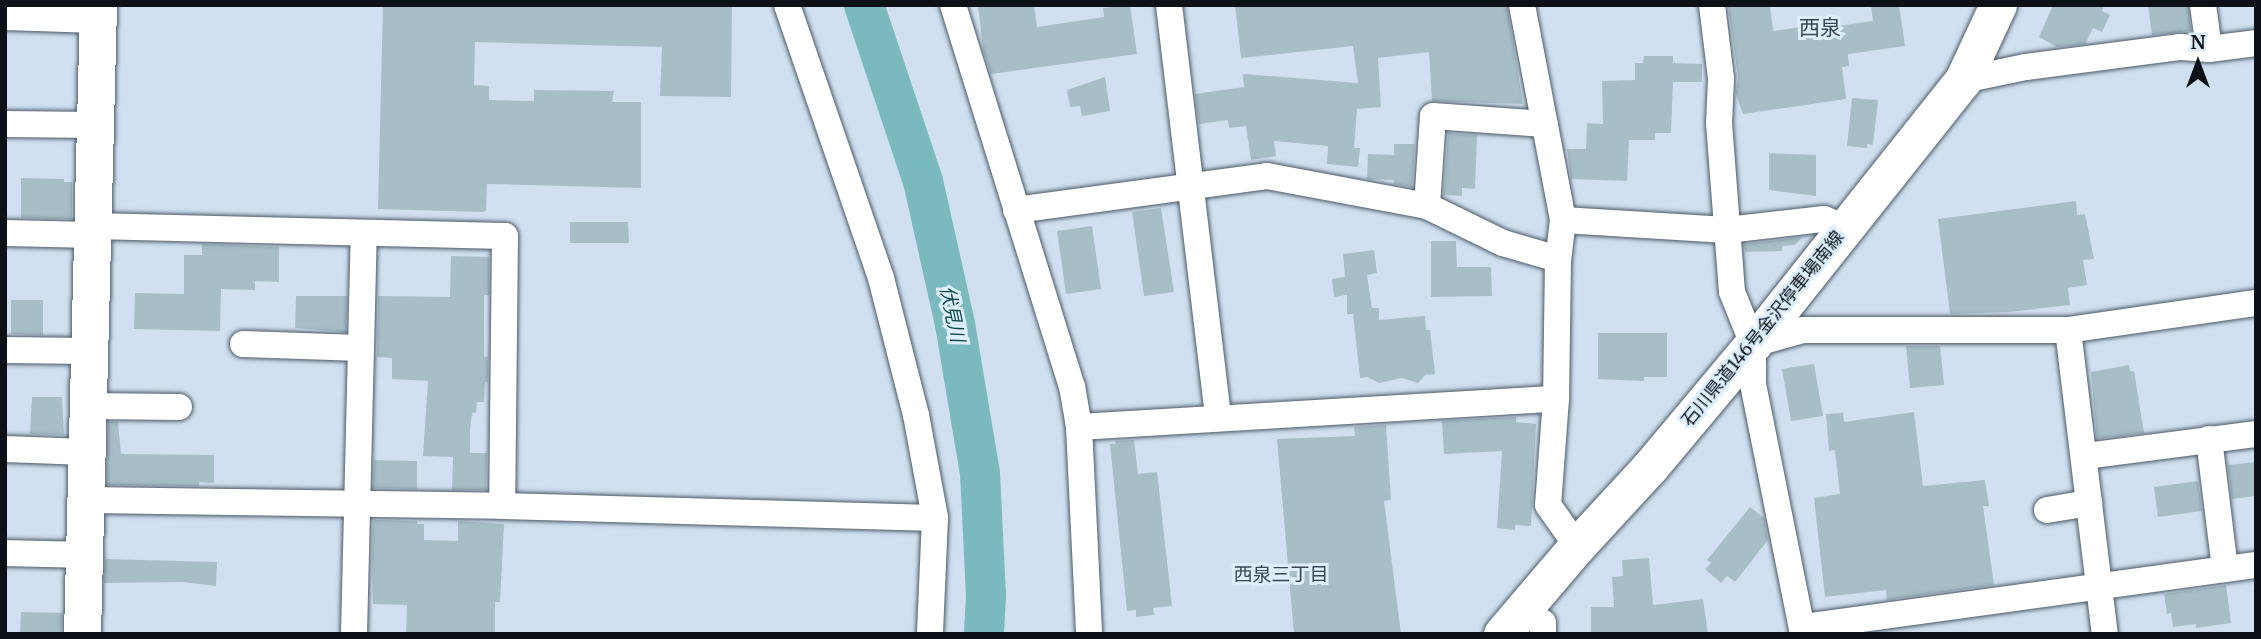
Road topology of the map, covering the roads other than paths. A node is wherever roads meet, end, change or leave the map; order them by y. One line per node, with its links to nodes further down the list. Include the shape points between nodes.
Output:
1 (788, 5): 48 (street, via 881,278 916,415)
2 (953, 5): 18 (street)
3 (1169, 5): 16 (street)
4 (1522, 5): 14 (street)
5 (1712, 5): 21 (street, via 1721,78 1719,122)
6 (1998, 5): 12 (main road, 石川県道146号金沢停車場南線)
7 (2203, 5): 11 (street)
8 (98, 13): 9 (street); 15 (main road)
9 (5, 17)
10 (2256, 43): 11 (street)
11 (2209, 49): 12 (street, via 2181,47 2025,67)
12 (1963, 80): 20 (main road, 石川県道146号金沢停車場南線)
13 (5, 124): 15 (street)
14 (1545, 124): 17 (street, via 1433,116); 19 (street)
15 (95, 125): 22 (main road)
16 (1190, 188): 17 (street, via 1267,176); 18 (street); 36 (street)
17 (1427, 206): 25 (street, via 1503,243)
18 (1016, 210): 37 (street, via 1072,386)
19 (1563, 220): 21 (street); 25 (street)
20 (1845, 228): 21 (street, via 1825,219); 29 (main road, 石川県道146号金沢停車場南線)
21 (1727, 230): 29 (street, via 1732,292)
22 (93, 231): 23 (street); 24 (street); 32 (main road)
23 (5, 233)
24 (363, 233): 30 (street); 46 (street, via 505,236)
25 (1558, 260): 33 (street)
26 (2256, 303): 27 (street)
27 (2068, 330): 29 (street, via 1803,330); 42 (street)
28 (243, 344): 30 (street)
29 (1753, 344): 49 (main road, 石川県道146号金沢停車場南線); 57 (street, via 1753,384)
30 (361, 348): 45 (street)
31 (5, 350): 32 (street)
32 (88, 351): 34 (main road)
33 (1556, 399): 36 (street); 49 (street, via 1548,505)
34 (87, 406): 35 (street); 41 (main road)
35 (179, 407)
36 (1218, 418): 37 (street)
37 (1079, 427): 61 (street)
38 (2256, 434): 39 (street)
39 (2209, 439): 42 (street); 53 (street)
40 (5, 449): 41 (street)
41 (86, 452): 43 (main road)
42 (2086, 456): 44 (street)
43 (88, 500): 45 (street); 51 (main road)
44 (2089, 503): 47 (street); 54 (street)
45 (358, 506): 46 (street); 59 (street)
46 (502, 506): 48 (street)
47 (2047, 510)
48 (935, 518): 60 (street)
49 (1577, 546): 56 (main road, 石川県道146号金沢停車場南線)
50 (5, 553): 51 (street)
51 (85, 555): 58 (main road)
52 (2256, 565): 53 (street)
53 (2225, 569): 54 (street)
54 (2100, 587): 55 (street); 62 (street)
55 (1921, 623): 57 (street)
56 (1523, 625)
57 (1803, 631)
58 (82, 634)
59 (355, 634)
60 (930, 634)
61 (1089, 634)
62 (2105, 634)

